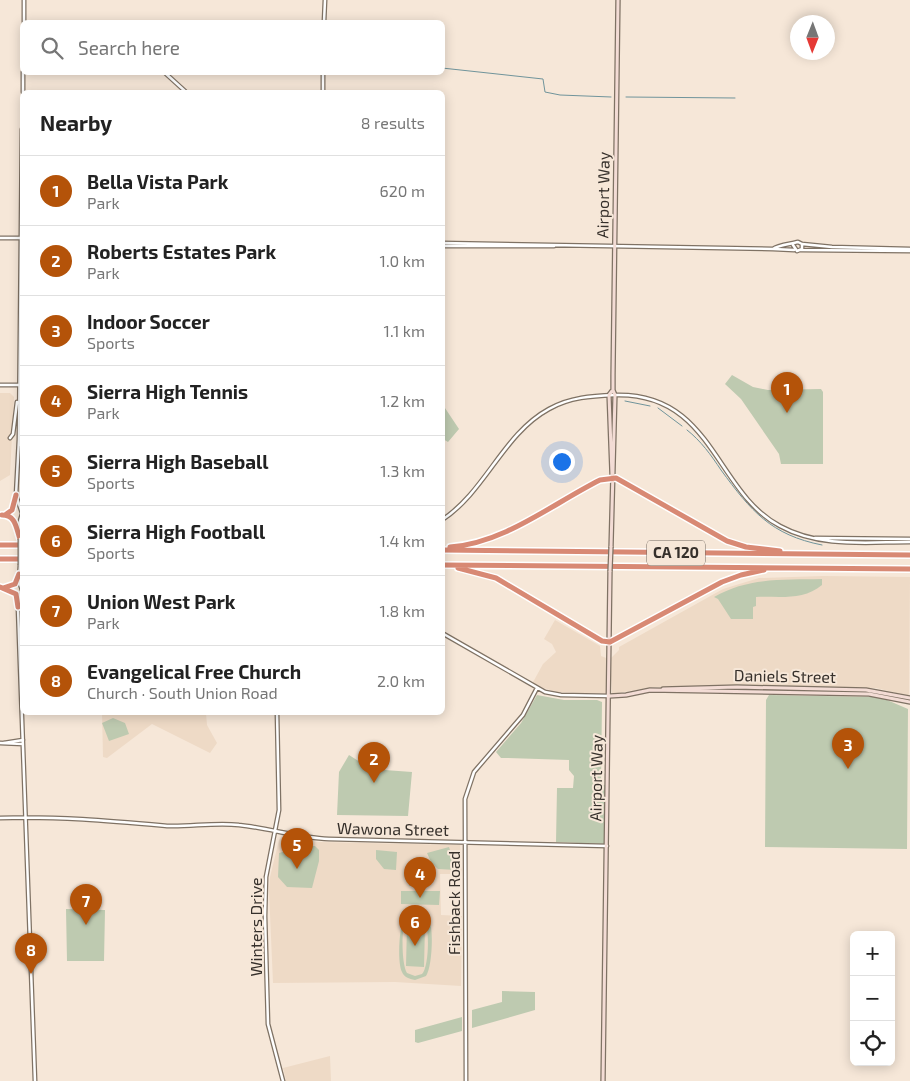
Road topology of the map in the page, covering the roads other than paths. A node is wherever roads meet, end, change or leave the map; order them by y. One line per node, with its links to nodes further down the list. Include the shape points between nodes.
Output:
1 (24, 0): 4 (street)
2 (324, 0): 5 (street)
3 (618, 0): 17 (main road, Airport Way)
4 (24, 20)
5 (324, 20)
6 (23, 75): 9 (street)
7 (167, 75): 10 (street)
8 (324, 75): 11 (street)
9 (23, 90)
10 (184, 90)
11 (323, 90)
12 (0, 238): 13 (street)
13 (20, 238)
14 (445, 244): 17 (street)
15 (802, 244): 16 (street, via 797,242); 20 (street); 21 (street)
16 (793, 245): 18 (street); 19 (street)
17 (614, 246): 18 (street); 24 (main road, Airport Way)
18 (773, 249): 19 (street)
19 (794, 250): 20 (street)
20 (801, 250): 21 (street)
21 (910, 250)
22 (0, 385): 23 (street)
23 (20, 385)
24 (613, 390): 26 (main road); 27 (main road)
25 (20, 392): 28 (street)
26 (610, 395): 27 (street); 31 (main road, Airport Way); 36 (street, via 563,403 535,418 468,499)
27 (616, 395): 31 (main road, Airport Way); 38 (street, via 652,401 673,410 689,422 710,445 745,495 761,513 779,526 808,538 831,542)
28 (19, 399): 29 (street); 30 (street)
29 (10, 438)
30 (19, 439): 32 (street)
31 (612, 476): 41 (highway, via 494,537); 43 (highway, via 727,540 746,547); 58 (main road, Airport Way, bridge)
32 (16, 495): 33 (street); 34 (highway, via 12,511)
33 (20, 506)
34 (1, 516): 37 (highway, via 13,518)
35 (20, 518): 37 (street)
36 (445, 518)
37 (20, 539): 51 (street, bridge)
38 (910, 541)
39 (0, 545): 40 (highway)
40 (20, 545)
41 (445, 549)
42 (445, 549): 43 (highway, CA 120)
43 (804, 555): 44 (highway, CA 120)
44 (910, 555)
45 (0, 559): 46 (highway)
46 (20, 559)
47 (445, 565): 49 (highway, CA 120)
48 (445, 566): 58 (highway, via 496,578)
49 (792, 568): 50 (highway, CA 120); 58 (highway, via 754,572 722,582)
50 (910, 569)
51 (19, 574): 52 (street); 53 (highway, via 15,584)
52 (20, 580)
53 (2, 587): 55 (highway, via 17,595)
54 (20, 600): 55 (street)
55 (18, 607): 56 (street)
56 (20, 630)
57 (445, 635): 59 (street, Daniels Street)
58 (610, 642): 61 (main road, Airport Way)
59 (536, 688): 61 (street, Daniels Street, via 553,695); 71 (street, Fishback Road, via 522,715 474,772 465,799)
60 (660, 690): 61 (main road, Daniels Street); 62 (main road, Daniels Street, via 737,687 866,690); 63 (main road, Daniels Street, via 869,694)
61 (610, 696): 72 (main road, Airport Way)
62 (910, 698)
63 (910, 702)
64 (23, 715): 66 (street)
65 (277, 715): 70 (street, Winters Drive, via 279,810)
66 (23, 742): 67 (street); 68 (street)
67 (1, 743)
68 (25, 817): 69 (street, Wawona Street); 70 (street, Wawona Street, via 168,826 231,824); 73 (street)
69 (0, 818)
70 (276, 832): 71 (street, Wawona Street, via 319,839); 74 (street, Winters Drive, via 265,888 267,1016)
71 (465, 842): 72 (street, Wawona Street); 75 (street, Fishback Road)
72 (607, 846): 76 (main road, Airport Way)
73 (35, 1081)
74 (283, 1081)
75 (466, 1081)
76 (602, 1081)

